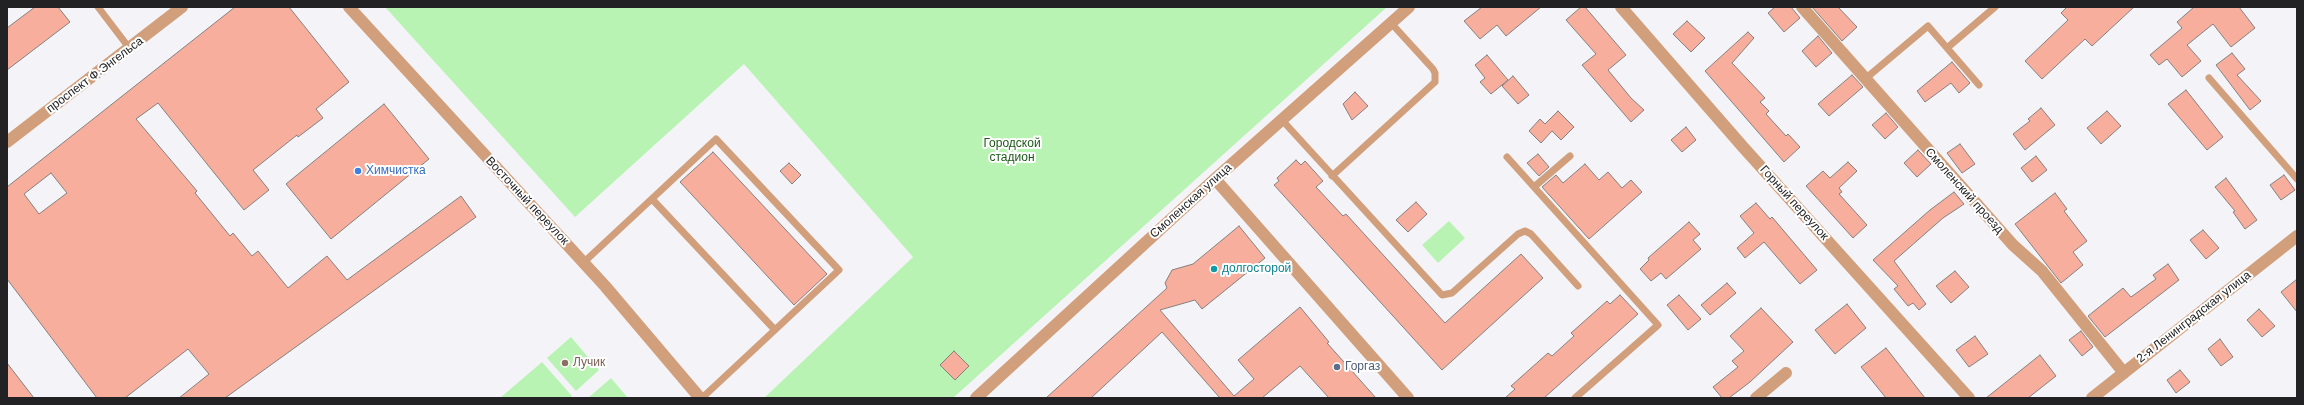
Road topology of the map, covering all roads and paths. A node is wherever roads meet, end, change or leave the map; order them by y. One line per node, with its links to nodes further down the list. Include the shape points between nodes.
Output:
1 (98, 7): 10 (lane)
2 (182, 7): 10 (street, проспект Ф.Энгельса)
3 (349, 7): 24 (street, Восточный переулок)
4 (1409, 7): 8 (street, Смоленская улица)
5 (1621, 7): 34 (street, Горный переулок)
6 (1995, 7): 9 (lane)
7 (1804, 8): 12 (street, Смоленский проезд)
8 (1391, 23): 14 (street, Смоленская улица); 18 (lane, via 1433,69 1435,82)
9 (1947, 48): 12 (lane, via 1928,26); 13 (lane)
10 (130, 49): 15 (street, проспект Ф.Энгельса)
11 (2209, 78): 20 (lane)
12 (1866, 79): 28 (street, Смоленский проезд, via 2013,245 2042,271)
13 (1980, 85)
14 (1282, 120): 18 (lane); 19 (street, Смоленская улица)
15 (7, 142)
16 (1570, 156): 21 (lane)
17 (1507, 157): 21 (lane)
18 (1332, 176): 25 (lane, via 1442,295 1452,293 1518,234 1525,231 1531,234)
19 (1216, 179): 30 (street, Смоленская улица); 31 (street)
20 (2297, 179)
21 (1534, 187): 32 (lane, via 1658,325)
22 (652, 199): 24 (lane); 26 (lane); 26 (lane, via 716,139 839,270)
23 (2297, 236): 28 (street, 2-я Ленинградская улица)
24 (583, 263): 29 (street, Восточный переулок)
25 (1578, 286)
26 (775, 330): 29 (lane)
27 (1786, 373): 33 (street)
28 (2124, 373): 35 (street, 2-я Ленинградская улица)
29 (701, 398)
30 (976, 398)
31 (1408, 398)
32 (1575, 398)
33 (1756, 398)
34 (1969, 398)
35 (2092, 398)

